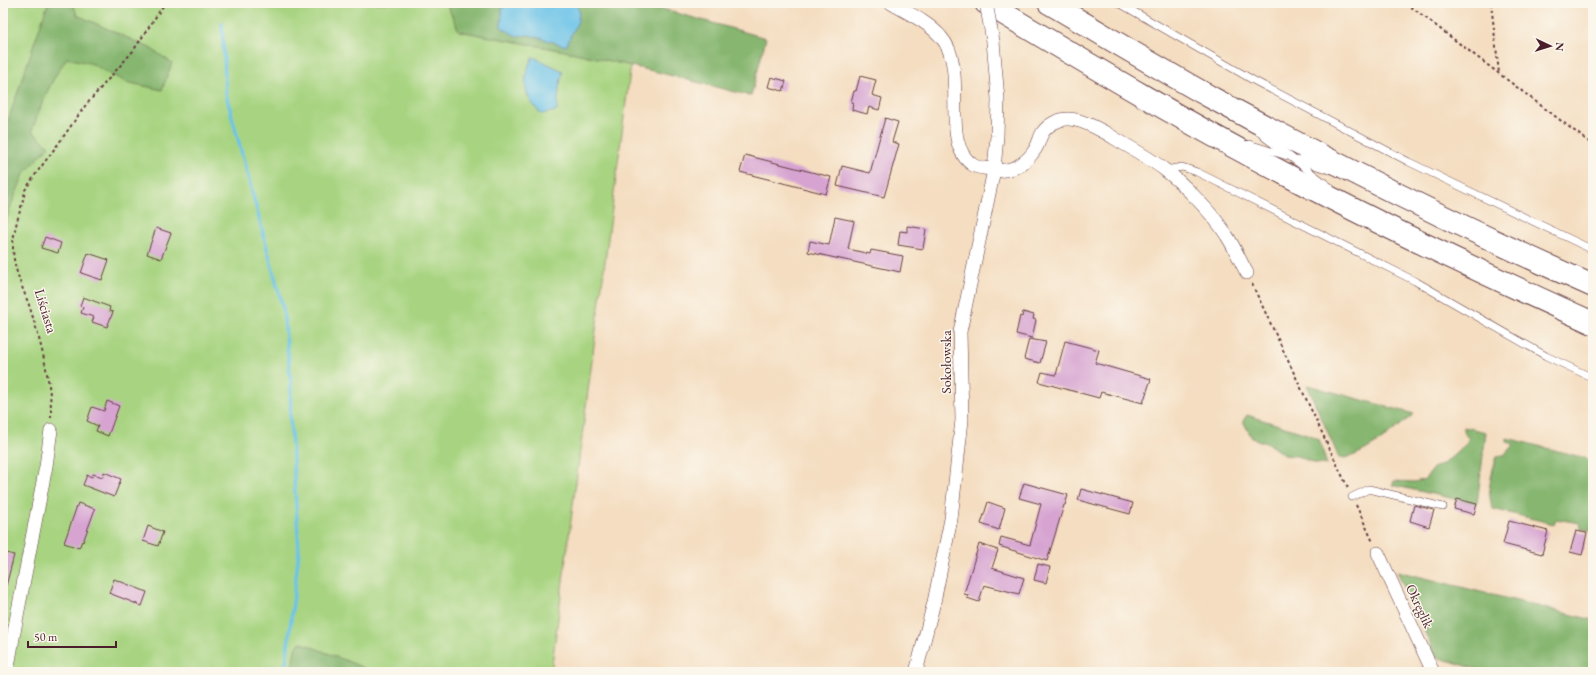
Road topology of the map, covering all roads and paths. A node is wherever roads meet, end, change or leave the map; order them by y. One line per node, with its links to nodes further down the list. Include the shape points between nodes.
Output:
1 (165, 3): 22 (path, Liściasta, via 133,51 89,102 35,174 24,196 13,248 18,275 36,329 47,375 51,402)
2 (986, 3): 10 (highway); 13 (street, Sokołowska, bridge, via 993,41 998,99)
3 (1049, 3): 9 (highway)
4 (1119, 3): 17 (lane, via 1253,80 1402,158)
5 (1406, 3): 8 (path)
6 (1491, 3): 8 (path)
7 (899, 5): 13 (street, via 942,37 951,53 954,69 957,139 963,155 973,165)
8 (1499, 74): 11 (path)
9 (1214, 98): 12 (lane); 15 (highway)
10 (1199, 128): 12 (lane); 16 (highway)
11 (1593, 145)
12 (1292, 158): 15 (lane); 16 (lane)
13 (994, 170): 14 (street, via 1004,171 1025,162 1036,149 1043,132 1054,122 1067,119 1079,121 1108,134); 27 (street, Sokołowska, via 960,332 962,420 951,519)
14 (1166, 170): 18 (street, via 1199,201 1227,235); 21 (lane, via 1182,167 1197,172 1415,282 1546,356)
15 (1388, 189): 19 (highway, via 1522,255)
16 (1373, 220): 20 (highway)
17 (1593, 250)
18 (1247, 273): 23 (path)
19 (1593, 286)
20 (1593, 323)
21 (1593, 378)
22 (51, 430): 26 (street)
23 (1352, 497): 24 (lane, via 1369,489); 25 (path)
24 (1443, 507)
25 (1378, 553): 28 (street, Okręglik)
26 (8, 672)
27 (916, 672)
28 (1433, 672)

